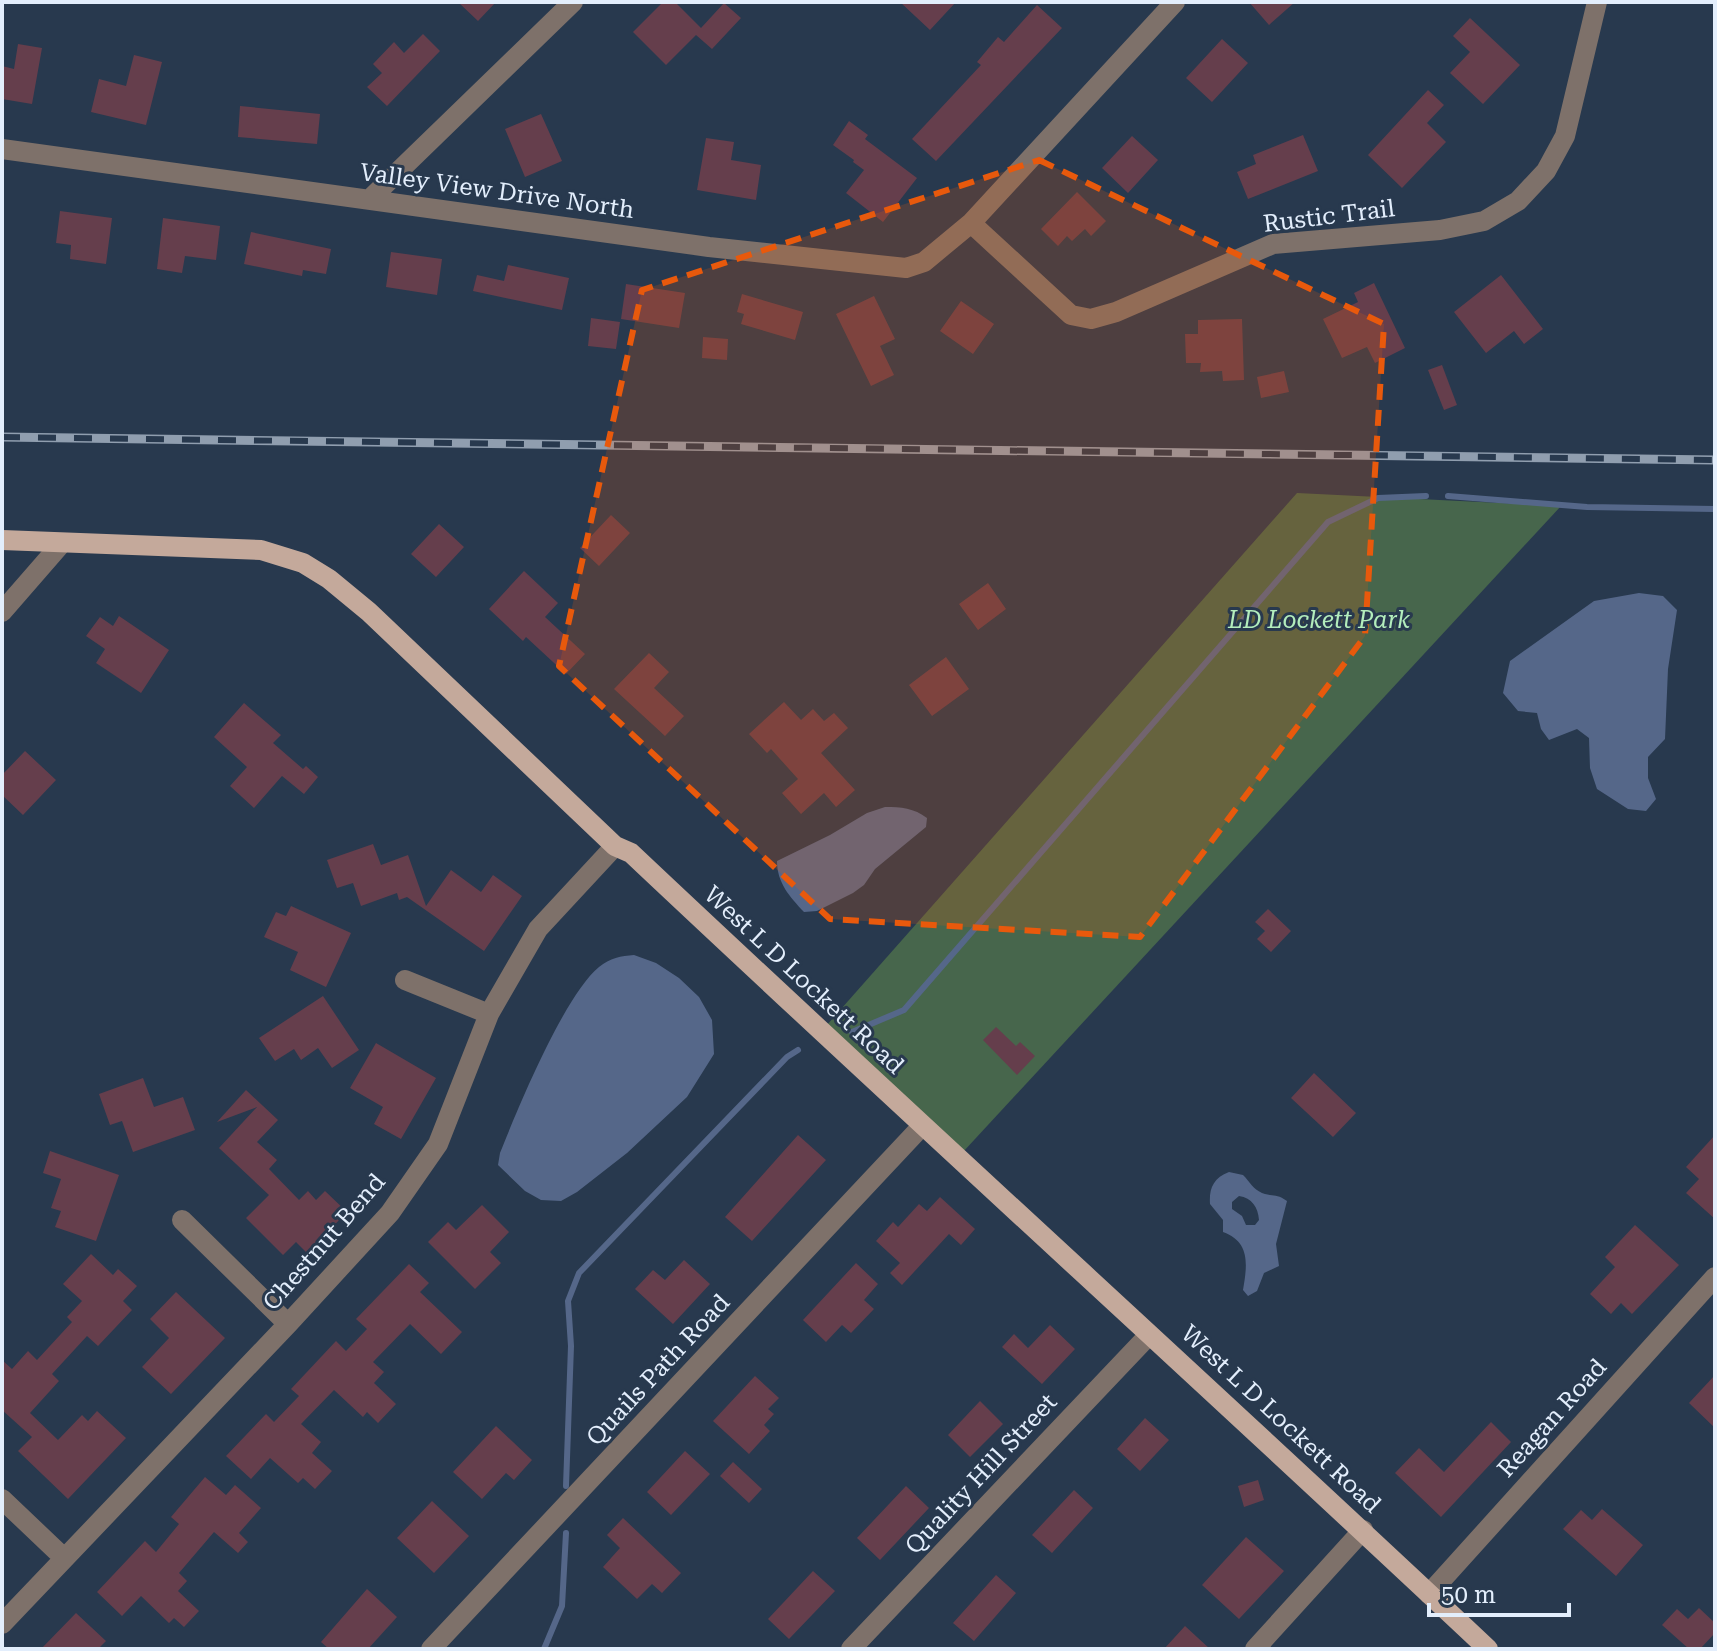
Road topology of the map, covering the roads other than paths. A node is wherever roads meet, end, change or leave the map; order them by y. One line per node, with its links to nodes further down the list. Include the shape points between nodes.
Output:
1 (573, 2): 5 (street)
2 (1175, 2): 6 (street, Valley View Drive North)
3 (1597, 2): 6 (street, Rustic Trail, via 1565,136 1546,171 1518,201 1484,221 1440,230 1273,244 1091,319 1071,315)
4 (2, 149): 5 (street, Valley View Drive North)
5 (370, 199): 6 (street, Valley View Drive North, via 709,247 906,268 924,262)
6 (971, 223)
7 (2, 540): 8 (main road, West L D Lockett Road)
8 (62, 543): 9 (street); 10 (main road, West L D Lockett Road, via 261,550 303,563 369,612)
9 (2, 612)
10 (615, 846): 12 (street, Chestnut Bend, via 538,929); 13 (main road, West L D Lockett Road, via 631,853)
11 (405, 980): 12 (street)
12 (489, 1014): 16 (street, Chestnut Bend, via 438,1144 390,1213)
13 (922, 1126): 17 (main road, West L D Lockett Road); 23 (street, Quails Path Road)
14 (182, 1220): 16 (street)
15 (1715, 1277): 21 (street, Reagan Road)
16 (288, 1324): 20 (street, Chestnut Bend)
17 (1149, 1335): 19 (main road, West L D Lockett Road); 24 (street, Quality Hill Street)
18 (2, 1499): 20 (street)
19 (1363, 1530): 21 (main road, West L D Lockett Road); 25 (street)
20 (64, 1558): 22 (street, Chestnut Bend)
21 (1429, 1594): 26 (main road, West L D Lockett Road)
22 (2, 1624)
23 (431, 1649)
24 (851, 1649)
25 (1255, 1649)
26 (1488, 1649)

